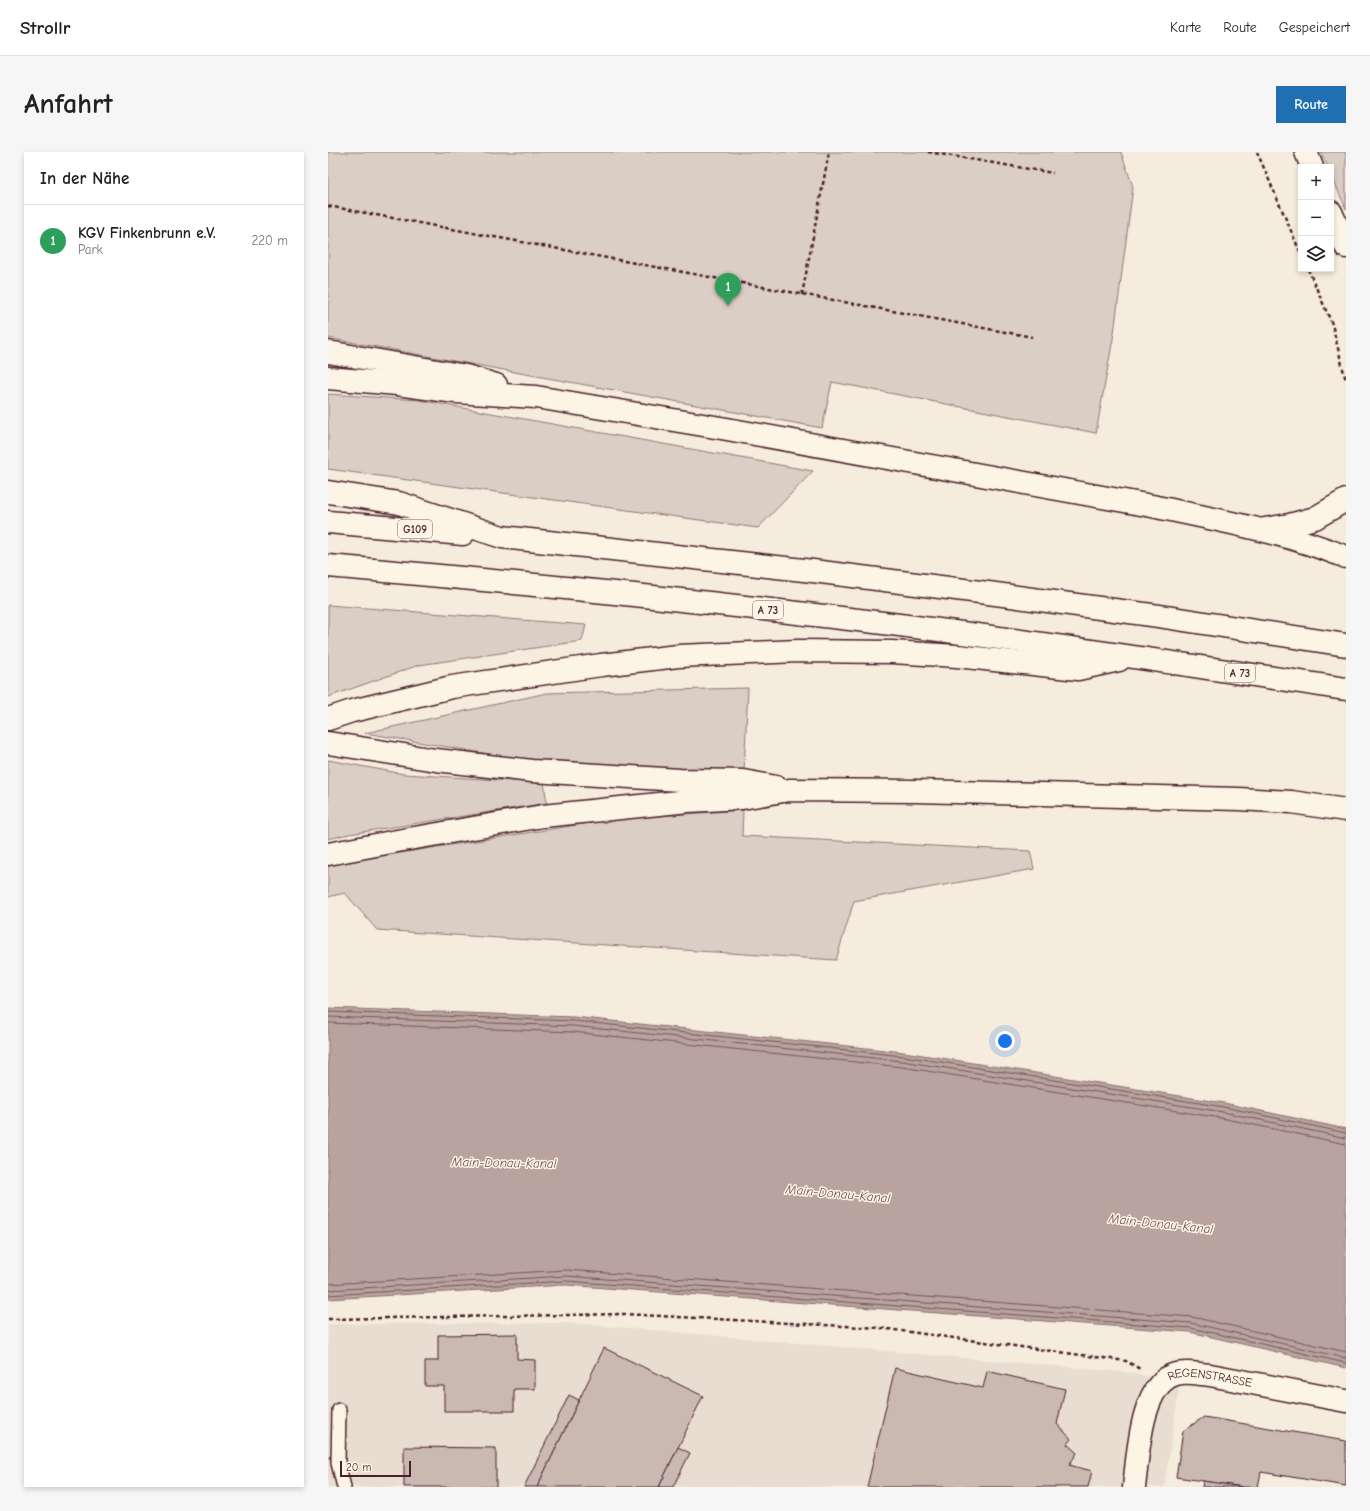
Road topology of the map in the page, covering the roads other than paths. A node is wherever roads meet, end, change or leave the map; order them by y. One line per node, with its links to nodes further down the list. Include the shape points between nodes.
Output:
1 (1306, 152): 2 (main road)
2 (1311, 164)
3 (1334, 219): 4 (main road)
4 (1346, 247)
5 (328, 352): 7 (main road, via 466,376)
6 (328, 378): 7 (main road, via 456,392)
7 (536, 397): 11 (main road, via 1145,505)
8 (328, 492): 12 (main road, via 398,503)
9 (1346, 500): 11 (main road, via 1315,518)
10 (328, 522): 12 (main road, G109)
11 (1261, 530): 13 (main road)
12 (502, 537): 15 (main road, via 973,591)
13 (1346, 557)
14 (328, 566): 16 (main road, A 73, via 815,615)
15 (1346, 645)
16 (1134, 657): 17 (main road, A 73); 18 (main road, via 1078,669 892,652 798,651 678,656 452,687)
17 (1346, 689)
18 (328, 719)
19 (328, 743): 20 (main road, via 436,760 560,773 743,781)
20 (789, 790): 22 (main road, via 1209,798); 24 (main road, via 742,798 543,816)
21 (1346, 799): 22 (main road)
22 (1313, 804): 23 (main road)
23 (1346, 810)
24 (328, 854)
25 (1346, 1401): 28 (main road, REGENSTRASSE, via 1210,1375 1175,1374 1162,1381 1145,1412)
26 (339, 1410): 27 (lane, via 338,1463)
27 (344, 1487)
28 (1134, 1487)

